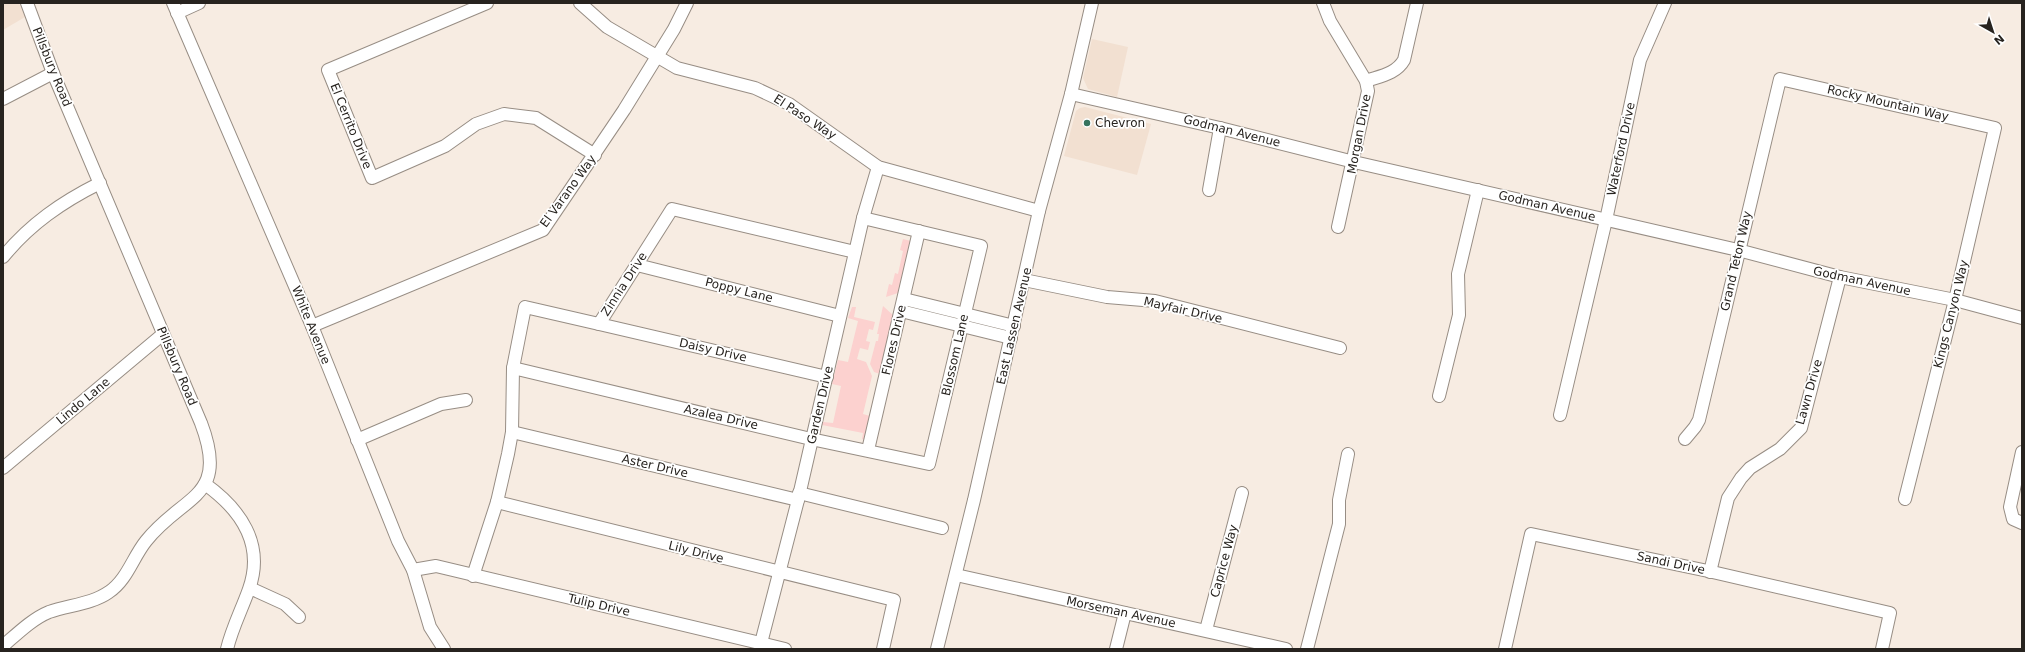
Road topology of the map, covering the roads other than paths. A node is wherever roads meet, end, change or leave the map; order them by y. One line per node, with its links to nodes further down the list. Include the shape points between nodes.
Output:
1 (27, 3): 12 (street, Pillsbury Road)
2 (199, 3): 10 (street)
3 (487, 3): 19 (street, El Cerrito Drive, via 328,70 372,178 445,146 476,124 504,114 536,118)
4 (580, 3): 11 (street, El Paso Way, via 607,27)
5 (687, 3): 11 (street, El Varano Way)
6 (1092, 3): 15 (street, East Lassen Avenue)
7 (1324, 3): 14 (street, Morgan Drive, via 1330,21)
8 (1417, 3): 14 (street, via 1401,66)
9 (1665, 3): 27 (street, Waterford Drive, via 1640,60)
10 (175, 8): 43 (street, White Avenue)
11 (656, 57): 19 (street, El Varano Way); 21 (street, El Paso Way, via 677,68 755,88 773,96 813,120)
12 (53, 73): 16 (street); 22 (street, Pillsbury Road)
13 (1780, 79): 18 (street, Rocky Mountain Way); 30 (street, Grand Teton Way)
14 (1366, 81): 20 (street, Morgan Drive, via 1368,91)
15 (1071, 94): 17 (street, Godman Avenue); 25 (street, East Lassen Avenue)
16 (3, 99)
17 (1220, 128): 20 (street, Godman Avenue); 23 (street)
18 (1995, 128): 37 (street, Kings Canyon Way)
19 (595, 155): 43 (street, El Varano Way, via 542,230)
20 (1354, 162): 24 (street, Godman Avenue); 28 (street, Morgan Drive)
21 (878, 166): 25 (street, El Paso Way); 26 (street, Garden Drive)
22 (100, 183): 32 (street, via 42,217); 46 (street, Pillsbury Road)
23 (1208, 190)
24 (1478, 190): 27 (street, Godman Avenue); 51 (street, via 1458,274 1459,315)
25 (1039, 211): 35 (street, East Lassen Avenue)
26 (864, 218): 29 (street); 31 (street, Garden Drive)
27 (1606, 220): 30 (street, Godman Avenue); 53 (street, Waterford Drive)
28 (1338, 226)
29 (919, 231): 36 (street, Flores Drive); 39 (street, Blossom Lane, via 981,246)
30 (1738, 250): 34 (street, Godman Avenue); 56 (street, Grand Teton Way, via 1699,420)
31 (855, 252): 33 (street, Zinnia Drive, via 672,209); 40 (street, Garden Drive)
32 (3, 257)
33 (637, 265): 40 (street, Poppy Lane); 42 (street, Zinnia Drive)
34 (1840, 277): 37 (street, Godman Avenue); 72 (street, Lawn Drive, via 1800,428 1780,449 1750,468 1734,488 1728,498)
35 (1024, 280): 45 (street, East Lassen Avenue); 48 (street, Mayfair Drive, via 1106,297 1155,301)
36 (904, 299): 38 (street, Flores Drive); 39 (street)
37 (1955, 300): 41 (street, Godman Avenue); 66 (street, Kings Canyon Way)
38 (901, 311): 44 (street); 58 (street, Flores Drive)
39 (964, 314): 44 (street, Blossom Lane); 45 (street)
40 (840, 316): 50 (street, Garden Drive)
41 (2022, 318)
42 (599, 324): 49 (street, Zinnia Drive, via 525,307); 50 (street, Daisy Drive)
43 (312, 326): 57 (street, White Avenue)
44 (962, 326): 47 (street); 61 (street, Blossom Lane)
45 (1014, 326): 47 (street, East Lassen Avenue)
46 (163, 334): 62 (street, Lindo Lane); 63 (street, Pillsbury Road, via 209,443 210,465)
47 (1011, 338): 73 (street, East Lassen Avenue)
48 (1340, 348)
49 (513, 368): 54 (street, Zinnia Drive); 55 (street, Azalea Drive)
50 (827, 377): 55 (street, Garden Drive)
51 (1439, 396)
52 (466, 400): 57 (street, via 441,404)
53 (1560, 415)
54 (512, 432): 65 (street, Aster Drive); 67 (street, Zinnia Drive)
55 (812, 439): 58 (street, Azalea Drive); 65 (street, Garden Drive)
56 (1685, 439)
57 (357, 440): 70 (street, White Avenue, via 398,541)
58 (868, 450): 61 (street, Azalea Drive)
59 (2022, 452): 68 (street, via 2010,507 2013,519)
60 (1348, 454): 88 (street, via 1339,500 1339,524)
61 (929, 464)
62 (3, 468)
63 (205, 484): 75 (street, via 230,504 246,528 254,559); 80 (street, Pillsbury Road, via 191,501 167,519 146,540 124,577 109,592 99,598 39,617)
64 (1242, 493): 78 (street, Caprice Way)
65 (799, 496): 69 (street, Aster Drive); 71 (street, Garden Drive)
66 (1905, 499)
67 (497, 502): 71 (street, Lily Drive); 74 (street, Zinnia Drive)
68 (2022, 523)
69 (942, 528)
70 (413, 570): 74 (street, Tulip Drive, via 436,566); 82 (street, White Avenue, via 430,627)
71 (779, 572): 79 (street, Garden Drive); 84 (street, Lily Drive, via 894,600)
72 (1710, 572): 89 (street, Sandi Drive, via 1531,534); 90 (street, Sandi Drive, via 1890,613)
73 (956, 575): 76 (street, Morseman Avenue); 85 (street, East Lassen Avenue)
74 (473, 576): 79 (street, Tulip Drive)
75 (250, 588): 77 (street, via 285,604); 81 (street)
76 (1125, 613): 78 (street, Morseman Avenue); 86 (street)
77 (299, 618)
78 (1206, 630): 87 (street, Morseman Avenue)
79 (761, 643): 83 (street, Tulip Drive)
80 (3, 646)
81 (227, 649)
82 (444, 649)
83 (785, 649)
84 (884, 649)
85 (937, 649)
86 (1116, 649)
87 (1286, 649)
88 (1307, 649)
89 (1506, 649)
90 (1882, 649)

